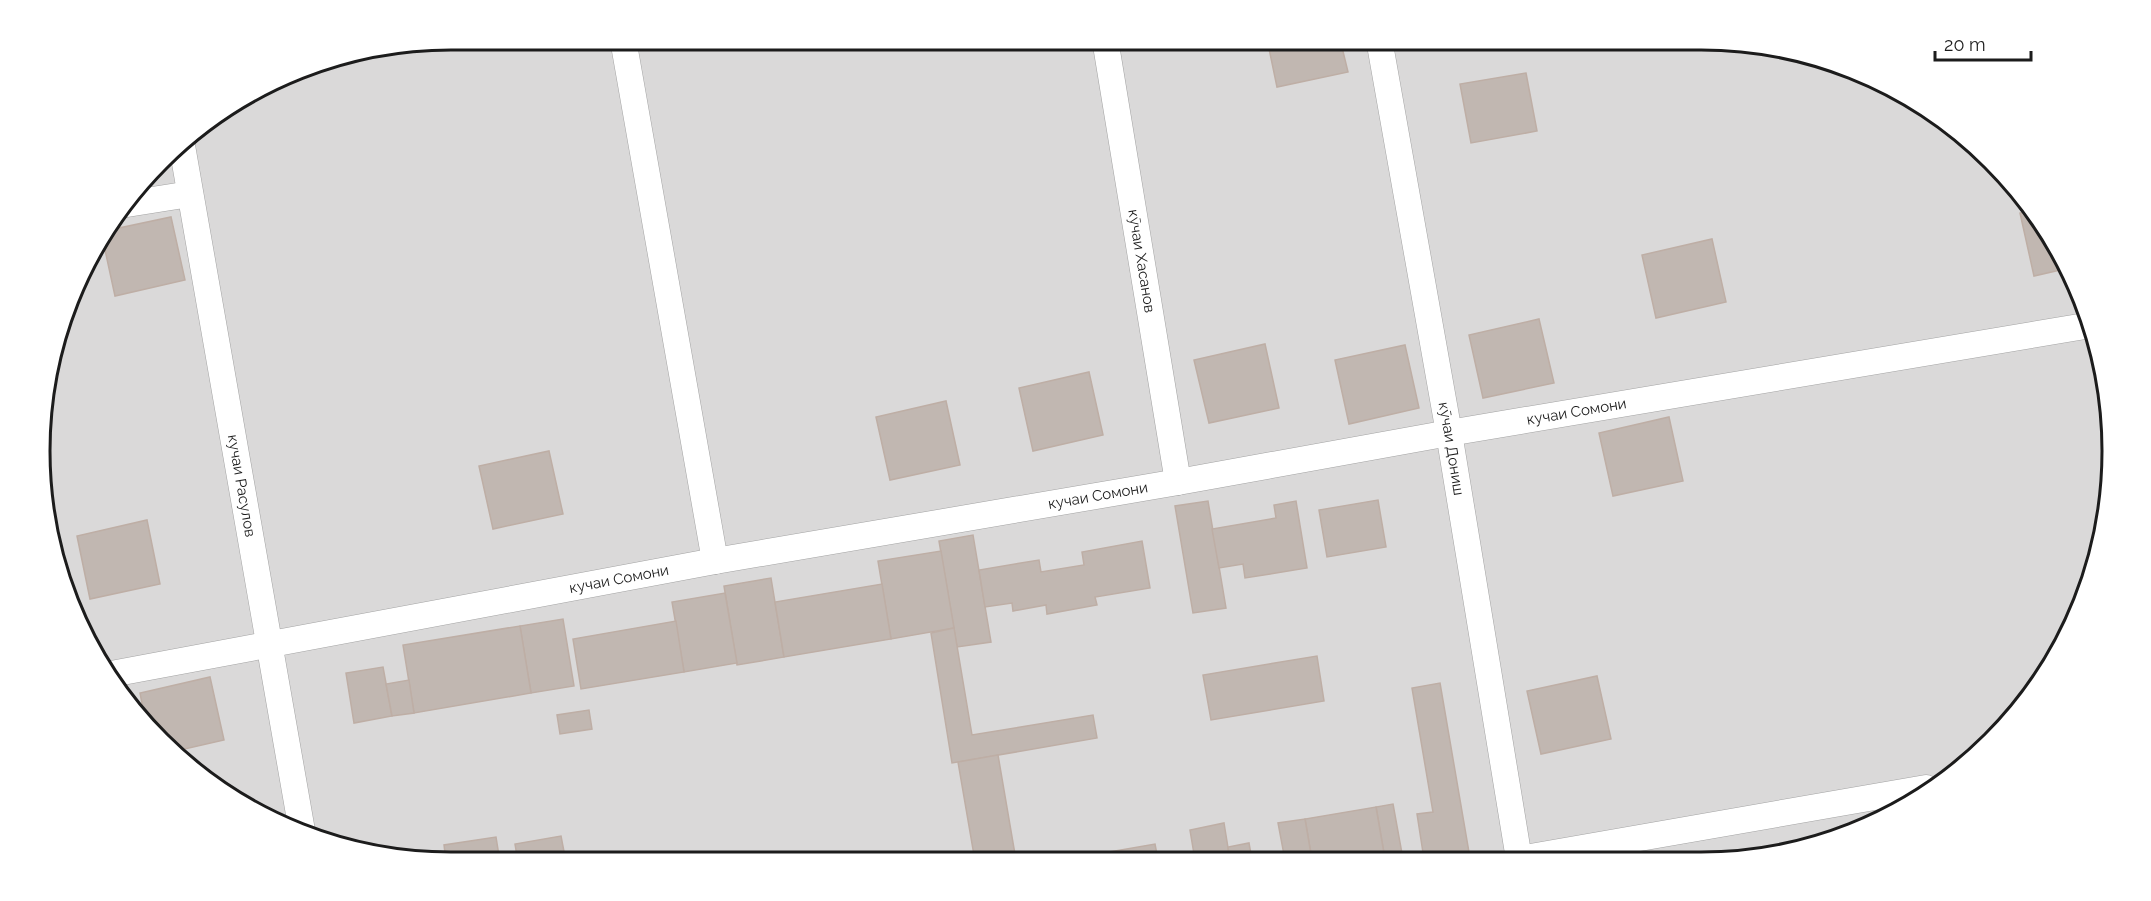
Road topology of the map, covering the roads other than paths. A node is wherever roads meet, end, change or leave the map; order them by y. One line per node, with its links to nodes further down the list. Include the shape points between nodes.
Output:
1 (625, 50): 10 (street)
2 (1107, 50): 9 (street, кӯчаи Хасанов)
3 (1381, 50): 8 (street, кӯчаи Дониш)
4 (183, 152): 5 (street, кучаи Расулов)
5 (190, 194): 6 (street); 11 (street, кучаи Расулов)
6 (135, 203)
7 (2081, 327): 8 (street, кучаи Сомони)
8 (1449, 432): 9 (street, кучаи Сомони); 15 (street, кӯчаи Дониш)
9 (1178, 482): 10 (street, кучаи Сомони)
10 (715, 561): 11 (street, кучаи Сомони)
11 (268, 644): 12 (street, кучаи Сомони); 14 (street, кучаи Расулов)
12 (117, 673)
13 (1913, 790): 16 (street)
14 (300, 822)
15 (1518, 852)
16 (1559, 852)

